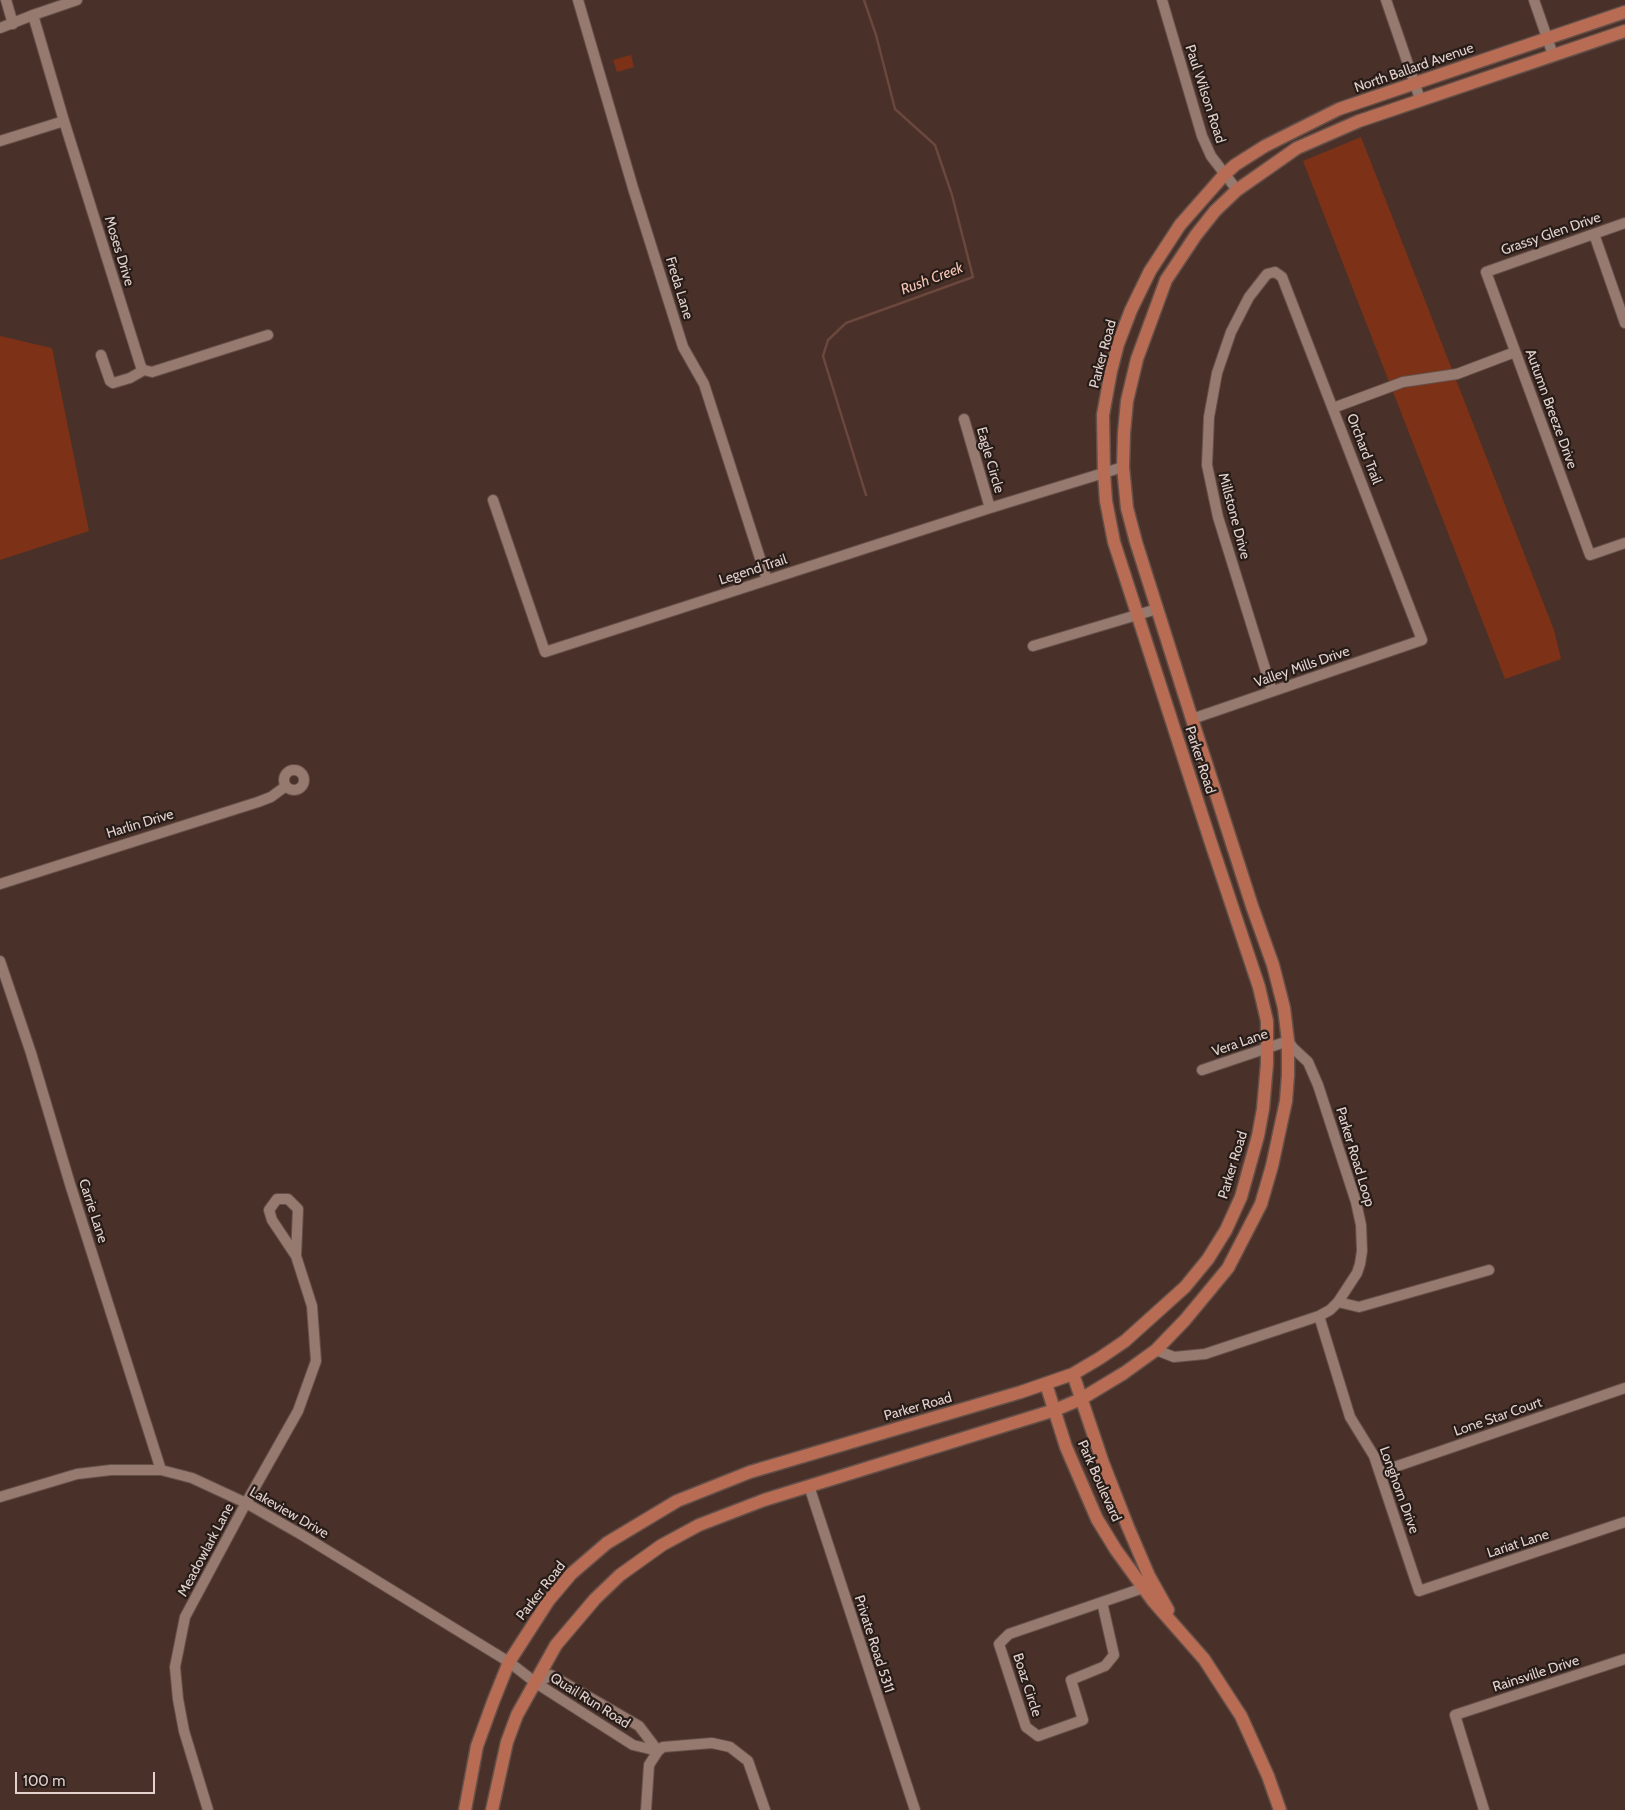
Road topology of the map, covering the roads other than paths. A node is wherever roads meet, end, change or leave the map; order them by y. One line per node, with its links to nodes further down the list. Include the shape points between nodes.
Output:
1 (6, 0): 9 (street)
2 (77, 0): 8 (street)
3 (578, 0): 36 (street, Freda Lane, via 683,347 704,384)
4 (1162, 0): 18 (street, Paul Wilson Road, via 1202,136)
5 (1386, 0): 14 (street)
6 (1534, 0): 12 (street)
7 (1625, 12): 12 (main road, North Ballard Avenue)
8 (33, 15): 9 (street); 16 (street, Moses Drive)
9 (13, 24): 10 (street)
10 (0, 28)
11 (1625, 31): 13 (main road)
12 (1547, 38): 13 (street); 14 (main road, North Ballard Avenue)
13 (1553, 55): 15 (main road)
14 (1414, 84): 15 (street); 18 (main road, North Ballard Avenue, via 1315,120 1265,146)
15 (1420, 99): 19 (main road, via 1352,123 1297,148)
16 (64, 121): 17 (street); 28 (street, Moses Drive)
17 (0, 141)
18 (1224, 175): 19 (street, Paul Wilson Road); 32 (main road, Parker Road, via 1169,241 1131,310 1116,353 1103,415)
19 (1237, 190): 31 (main road, Parker Road, via 1196,235 1166,280 1137,359 1129,393)
20 (1625, 223): 21 (street, Grassy Glen Drive)
21 (1594, 234): 23 (street, Grassy Glen Drive); 24 (street)
22 (1275, 272): 29 (street, Orchard Trail, via 1282,277); 41 (street, Millstone Drive, via 1267,274 1249,297 1231,332 1217,373 1210,408 1207,465 1218,517)
23 (1486, 272): 26 (street, Autumn Breeze Drive)
24 (1625, 323)
25 (268, 336): 28 (street, via 152,372)
26 (1515, 352): 29 (street, via 1458,374 1403,382); 35 (street, Autumn Breeze Drive, via 1590,555)
27 (101, 355): 28 (street, via 113,383)
28 (144, 370)
29 (1333, 408): 39 (street, Orchard Trail)
30 (964, 419): 34 (street, Eagle Circle)
31 (1123, 467): 32 (street, Legend Trail); 37 (main road, Parker Road, via 1127,508)
32 (1104, 473): 34 (street, Legend Trail); 38 (main road, Parker Road, via 1114,542)
33 (493, 500): 36 (street, Legend Trail, via 545,652)
34 (990, 508): 36 (street, Legend Trail)
35 (1625, 543)
36 (767, 580)
37 (1157, 609): 38 (street); 42 (main road, Parker Road)
38 (1136, 615): 40 (street); 47 (main road, Parker Road, via 1260,987 1267,1021)
39 (1422, 640): 41 (street, Valley Mills Drive)
40 (1033, 646)
41 (1272, 692): 42 (street, Valley Mills Drive)
42 (1192, 719): 46 (main road, Parker Road, via 1273,965)
43 (286, 786): 44 (street, Harlin Drive, via 258,802)
44 (0, 884)
45 (0, 960): 59 (street, Carrie Lane)
46 (1288, 1041): 47 (street, Vera Lane); 51 (street, Parker Road Loop, via 1312,1070 1356,1202 1362,1251 1360,1264); 53 (main road, Parker Road, via 1286,1101 1262,1204 1228,1268)
47 (1267, 1048): 48 (street, Vera Lane); 54 (main road, Parker Road, via 1264,1109 1241,1197 1208,1259 1185,1287 1124,1341)
48 (1202, 1070)
49 (296, 1256): 49 (street, Meadowlark Lane, via 298,1209 288,1199 277,1199 269,1210 272,1220); 63 (street, Meadowlark Lane, via 312,1306 316,1361 298,1410)
50 (1489, 1270): 51 (street, via 1359,1307)
51 (1338, 1302): 52 (street, Parker Road Loop)
52 (1319, 1316): 53 (street, Parker Road Loop, via 1205,1354 1174,1357); 60 (street, Longhorn Drive, via 1350,1417)
53 (1156, 1350): 57 (main road, Parker Road)
54 (1073, 1374): 55 (main road, Parker Road); 57 (main road, Park Boulevard)
55 (1046, 1384): 58 (main road, Park Boulevard); 70 (main road, Parker Road, via 750,1472 676,1501 607,1543 571,1574 549,1600)
56 (1625, 1388): 60 (street, Lone Star Court)
57 (1081, 1399): 58 (main road, Parker Road); 68 (main road, Park Boulevard, via 1128,1527 1149,1576)
58 (1055, 1410): 61 (main road, Parker Road); 65 (main road, Park Boulevard, via 1066,1446 1097,1519)
59 (161, 1470): 62 (street, Lakeview Drive, via 77,1474); 63 (street, Lakeview Drive, via 192,1478)
60 (1380, 1472): 66 (street, Longhorn Drive)
61 (809, 1486): 71 (main road, Parker Road, via 699,1525 662,1545 620,1575 575,1620 556,1645); 78 (street, Private Road 5311)
62 (0, 1498)
63 (246, 1503): 70 (street, Lakeview Drive); 73 (street, Meadowlark Lane, via 185,1617 175,1668 184,1731)
64 (1625, 1522): 66 (street, Lariat Lane)
65 (1143, 1588): 67 (street, Boaz Circle); 68 (main road, Park Boulevard)
66 (1419, 1591)
67 (1102, 1602): 67 (street, Boaz Circle, via 1009,1634 999,1644 1026,1727 1038,1736 1083,1720 1071,1680 1106,1666 1114,1655)
68 (1178, 1630): 79 (main road, Park Boulevard, via 1204,1659 1242,1716)
69 (1625, 1659): 80 (street, Rainsville Drive, via 1455,1715)
70 (509, 1662): 71 (street, Lakeview Drive); 74 (main road, Parker Road, via 477,1746)
71 (536, 1683): 72 (street, Quail Run Road, via 633,1744); 72 (street, Quail Run Road, via 551,1675 639,1726); 75 (main road, Parker Road, via 506,1742)
72 (658, 1751): 76 (street, via 649,1765); 77 (street, Quail Run Road, via 663,1747 712,1742 730,1747 748,1760)
73 (208, 1810)
74 (465, 1810)
75 (492, 1810)
76 (646, 1810)
77 (765, 1810)
78 (915, 1810)
79 (1280, 1810)
80 (1484, 1810)

